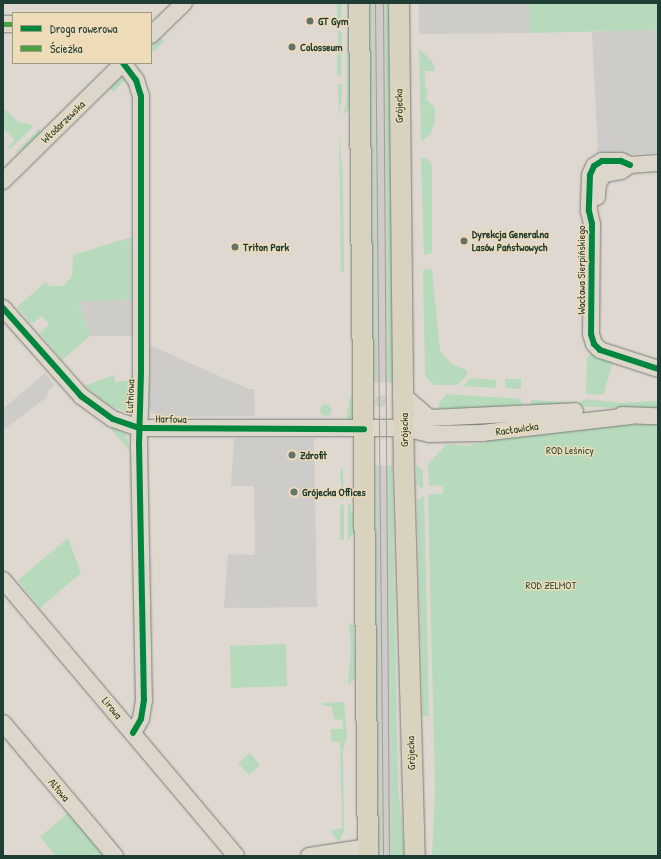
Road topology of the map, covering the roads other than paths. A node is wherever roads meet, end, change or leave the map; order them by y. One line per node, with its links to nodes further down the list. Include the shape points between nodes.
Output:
1 (184, 3): 4 (street)
2 (359, 3): 17 (main road)
3 (399, 3): 11 (main road, Grójecka)
4 (152, 34)
5 (122, 64): 8 (street, Włodarzewska)
6 (124, 64): 15 (street, Lutniowa, via 134,75 140,91 142,373)
7 (658, 163): 10 (street, Wacława Sierpińskiego, via 630,165 621,161 602,161 591,170 588,182 592,224 591,334 594,344 607,353)
8 (3, 181)
9 (3, 308): 15 (street, Harfowa, via 81,396 113,419)
10 (658, 369)
11 (404, 396): 14 (street); 16 (main road, Grójecka)
12 (631, 416): 13 (street, Racławicka); 14 (street, Racławicka, via 576,411); 16 (street, Racławicka, via 482,433 429,434)
13 (658, 416)
14 (429, 418): 16 (street, Racławicka)
15 (139, 428): 17 (street, Harfowa); 20 (street, Lutniowa, via 144,700 141,719)
16 (404, 428): 17 (street, Racławicka); 25 (main road, Grójecka)
17 (364, 429): 21 (main road)
18 (3, 580): 20 (street, Lirowa)
19 (3, 723): 22 (street, Altowa)
20 (133, 733): 23 (street, Lirowa)
21 (368, 852): 24 (street)
22 (115, 856)
23 (236, 856)
24 (309, 856)
25 (415, 856)

